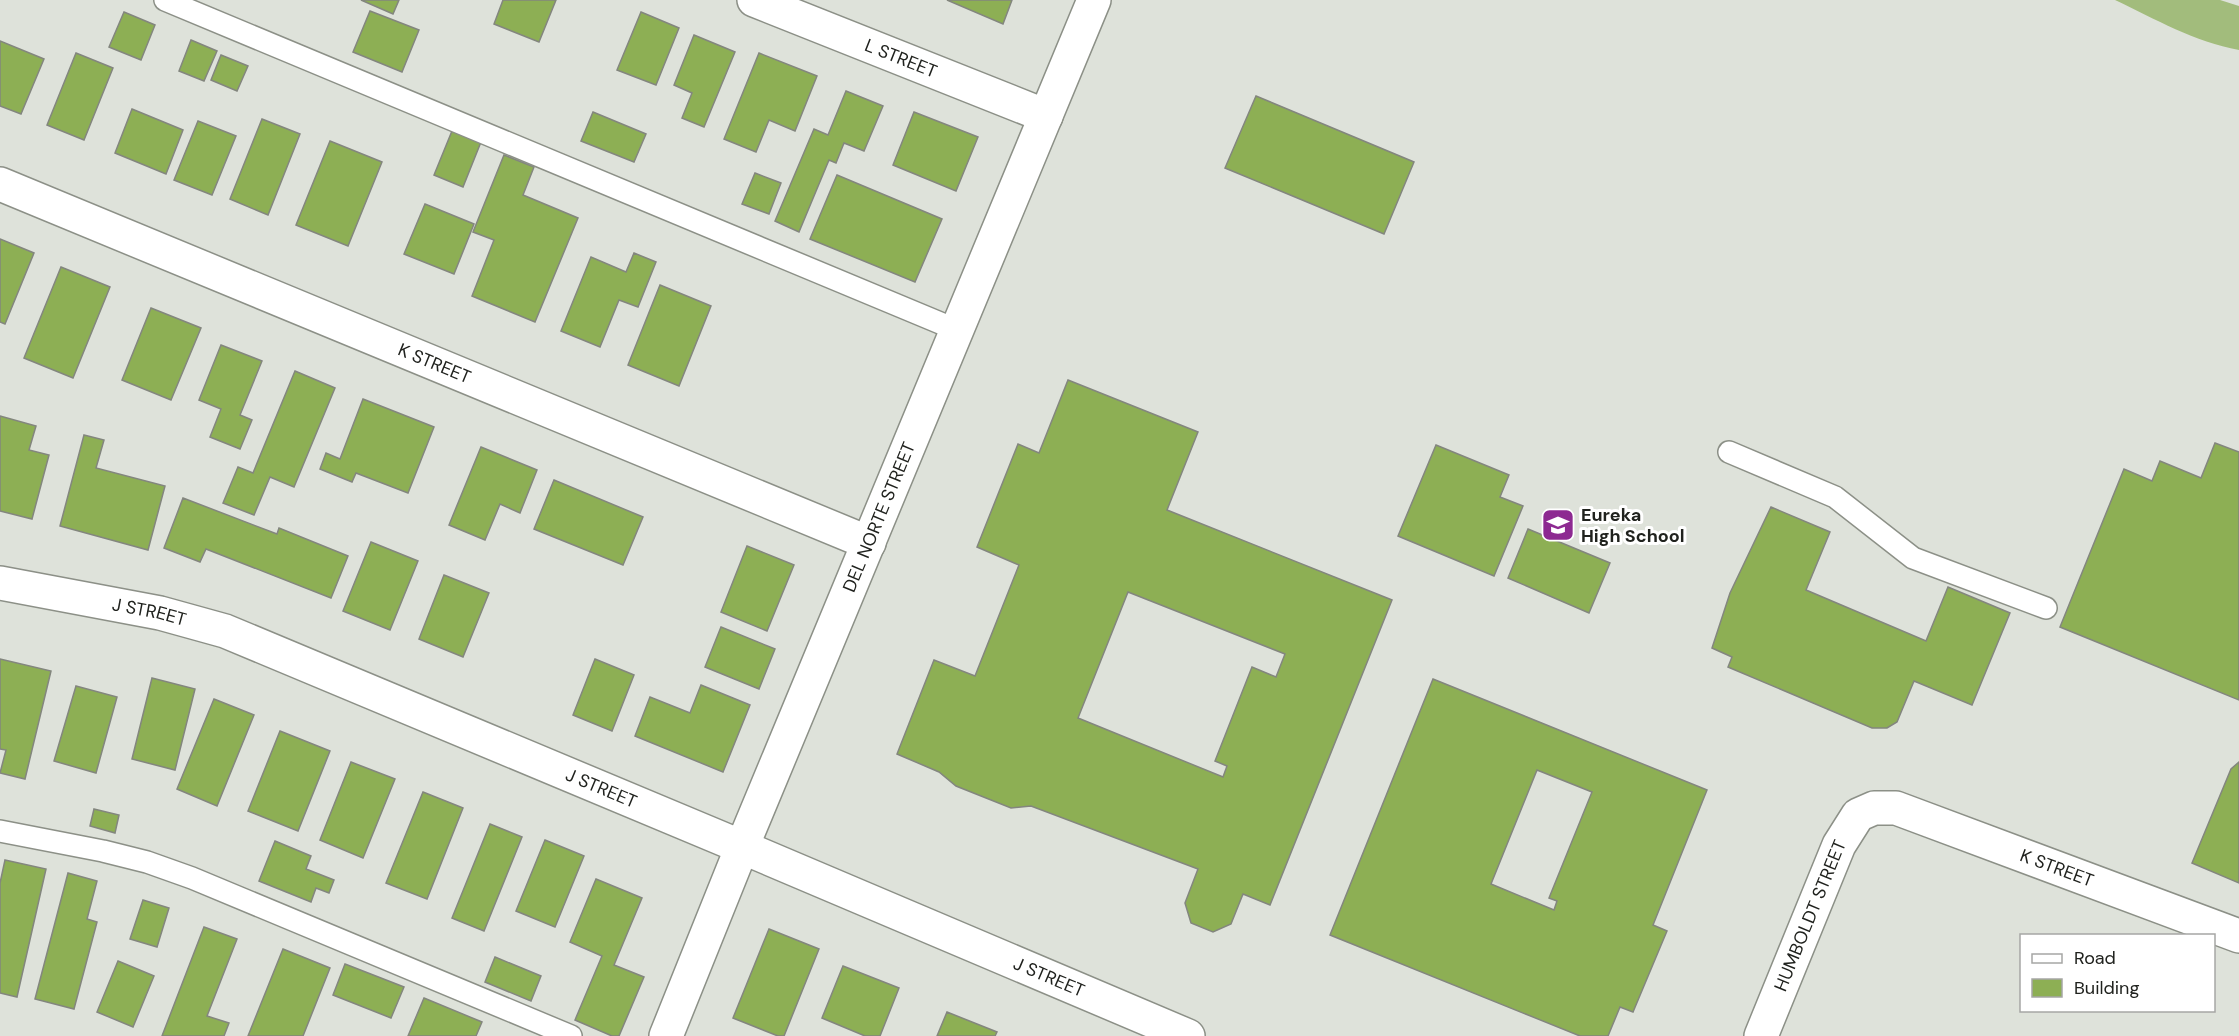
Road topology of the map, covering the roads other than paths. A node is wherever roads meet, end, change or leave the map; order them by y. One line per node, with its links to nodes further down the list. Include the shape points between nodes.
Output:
1 (165, 0): 6 (lane)
2 (754, 0): 4 (street, L STREET)
3 (1094, 0): 4 (street, DEL NORTE STREET)
4 (1046, 116): 6 (street, DEL NORTE STREET)
5 (0, 184): 8 (street, K STREET)
6 (957, 330): 8 (street, DEL NORTE STREET)
7 (1729, 452): 10 (lane, via 1835,497 1913,558)
8 (869, 543): 13 (street, DEL NORTE STREET)
9 (0, 583): 13 (street, J STREET, via 160,613 225,631)
10 (2046, 608)
11 (1875, 808): 14 (street, K STREET, via 1896,808); 18 (street, HUMBOLDT STREET, via 1858,815 1839,845)
12 (0, 831): 15 (lane, via 147,862)
13 (742, 847): 16 (street, DEL NORTE STREET); 17 (street, J STREET)
14 (2239, 936)
15 (571, 1036)
16 (666, 1036)
17 (1188, 1036)
18 (1761, 1036)

